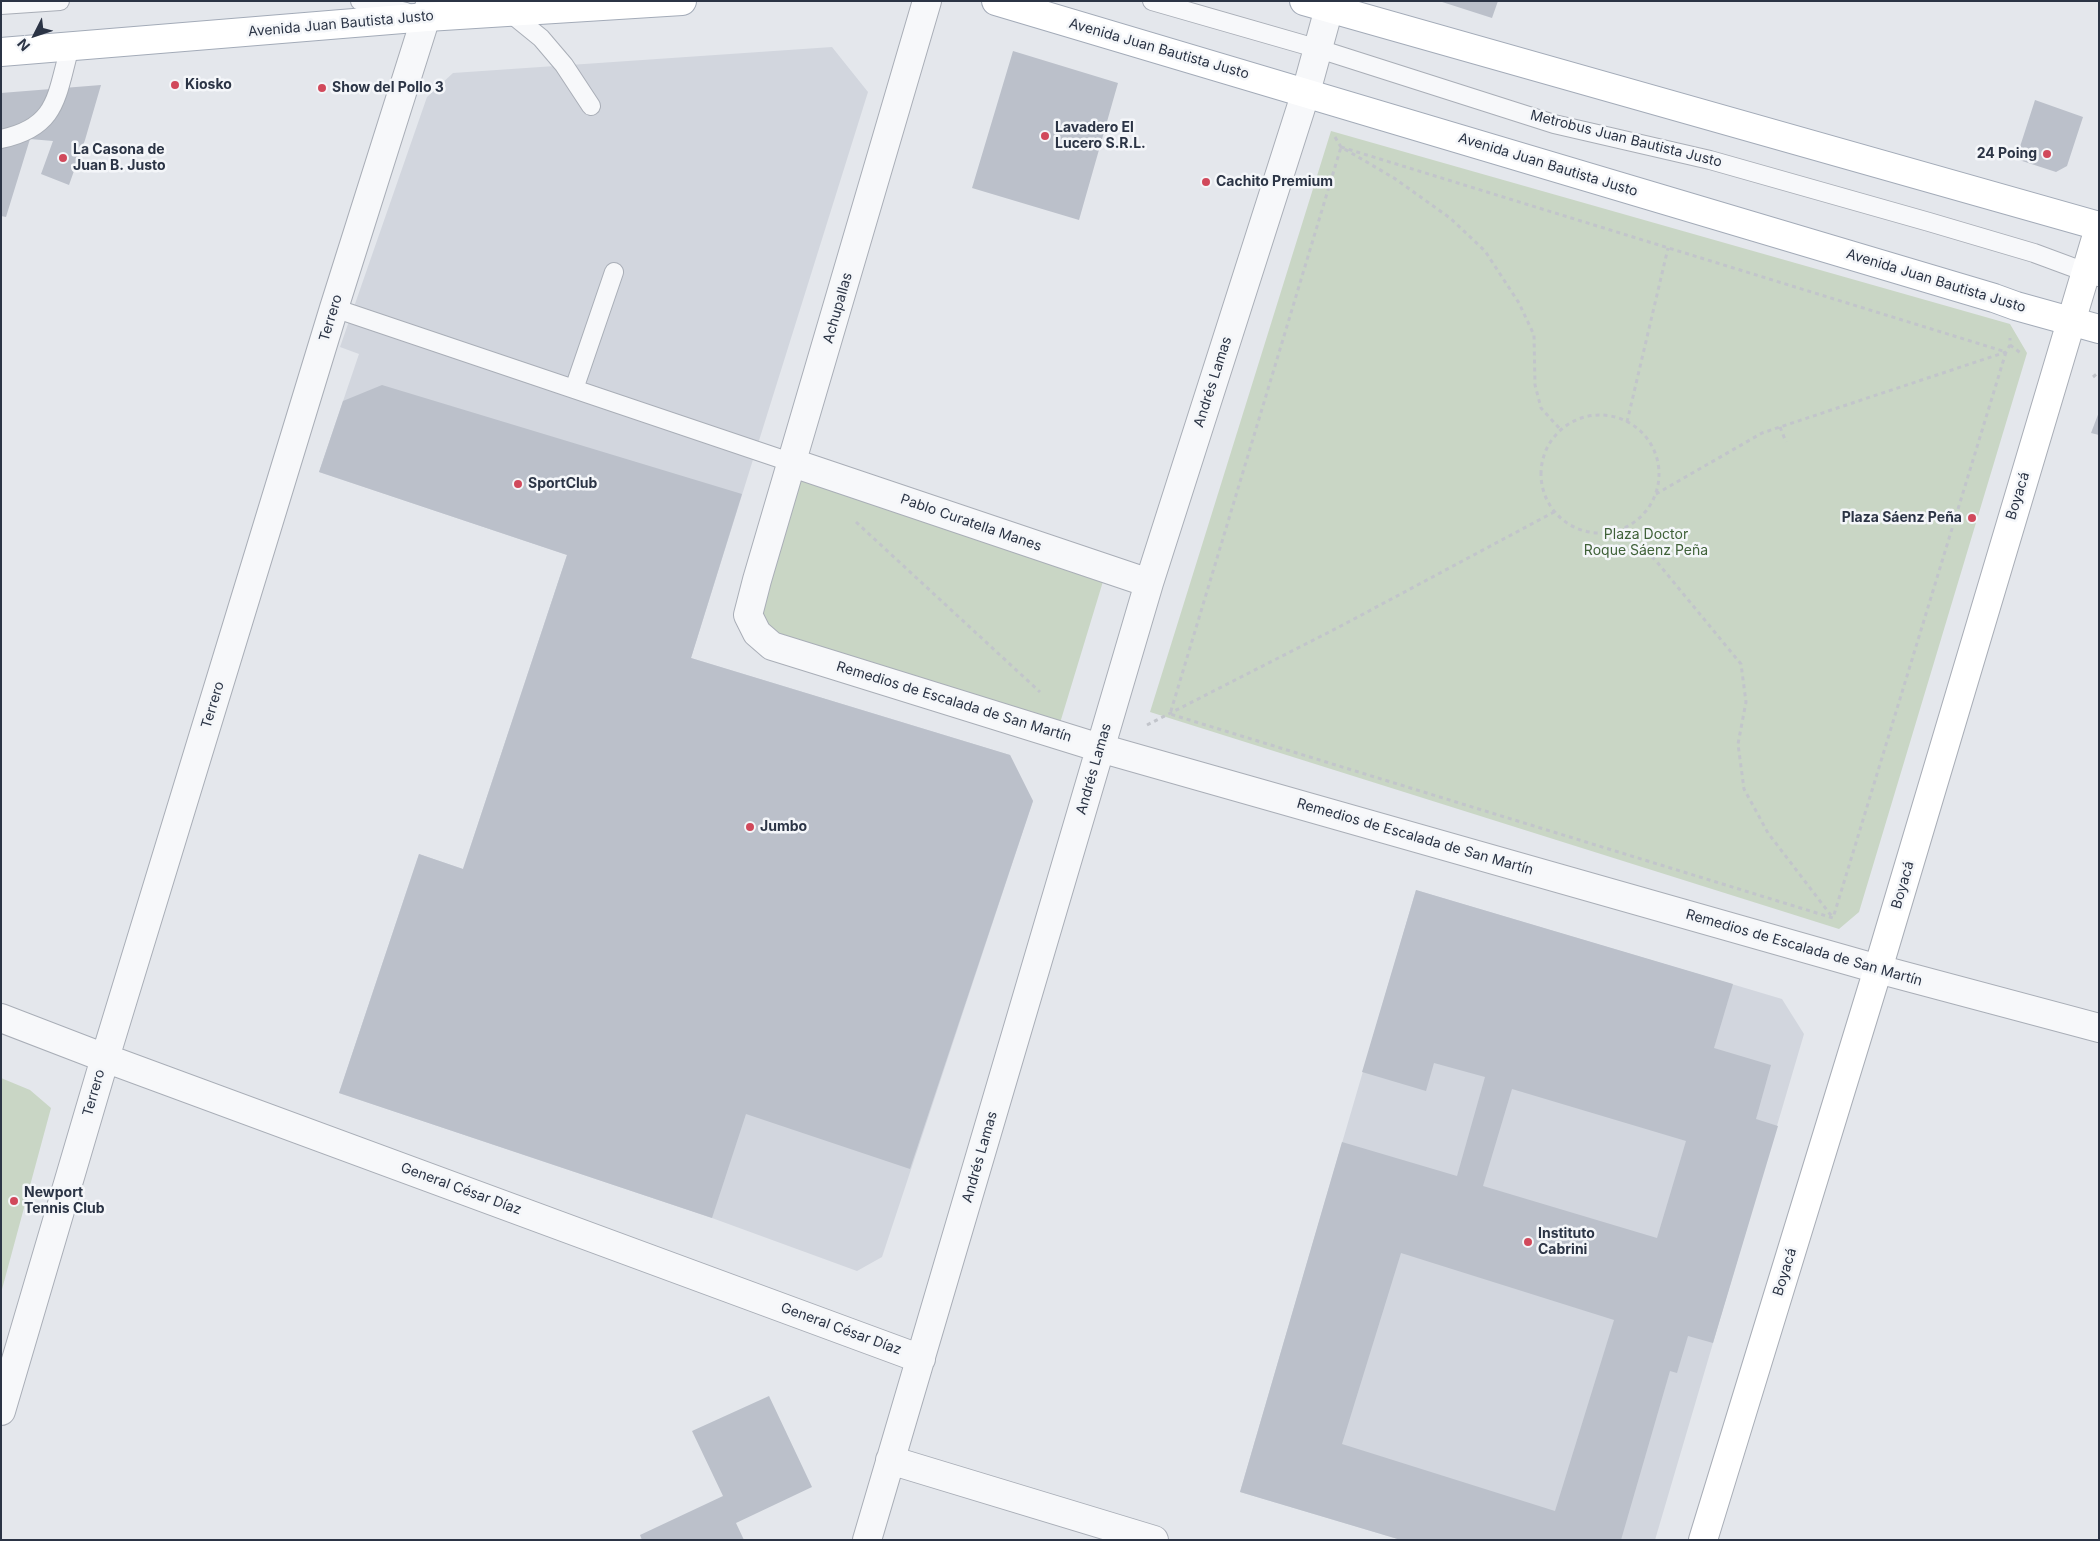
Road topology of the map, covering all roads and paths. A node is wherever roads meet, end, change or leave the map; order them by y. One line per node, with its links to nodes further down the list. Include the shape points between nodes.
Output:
1 (60, 1): 8 (lane)
2 (360, 1): 9 (lane)
3 (682, 1): 10 (main road, Avenida Juan Bautista Justo)
4 (928, 1): 36 (street, Achupallas)
5 (996, 1): 14 (main road, Avenida Juan Bautista Justo)
6 (1152, 1): 12 (lane, Metrobus Juan Bautista Justo)
7 (1321, 4): 12 (street, Andrés Lamas); 18 (main road)
8 (1, 5)
9 (429, 9): 10 (main road, Avenida Juan Bautista Justo); 11 (main road, Avenida Juan Bautista Justo); 22 (street, Terrero)
10 (509, 12): 15 (lane, via 541,38)
11 (70, 47): 13 (main road, Avenida Juan Bautista Justo); 16 (lane, via 51,110 35,128)
12 (1319, 49): 14 (street, Andrés Lamas); 21 (lane, Metrobus Juan Bautista Justo, via 1554,124 1710,160 1938,224 2034,253)
13 (1, 52)
14 (1306, 92): 17 (path); 23 (main road, Avenida Juan Bautista Justo); 41 (street, Andrés Lamas)
15 (591, 106)
16 (1, 139)
17 (1341, 147): 19 (path); 34 (path, via 1394,178 1450,218 1485,251 1519,303 1534,335 1534,386 1541,408); 44 (path)
18 (2099, 227): 21 (main road, Boyacá)
19 (1668, 248): 27 (path); 32 (path)
20 (614, 272): 31 (lane)
21 (2092, 275): 23 (main road, Boyacá)
22 (334, 308): 31 (lane); 51 (street, Terrero)
23 (2071, 320): 25 (main road, Avenida Juan Bautista Justo); 48 (main road, Boyacá)
24 (2009, 329): 26 (path)
25 (2099, 329)
26 (2010, 345): 27 (path); 28 (path)
27 (2006, 352): 33 (path); 46 (path)
28 (2022, 354)
29 (2099, 372): 30 (path)
30 (2093, 376)
31 (574, 389): 36 (lane)
32 (1627, 422): 34 (path, via 1605,415 1581,417); 37 (path, via 1644,435 1655,452 1659,474)
33 (1780, 427): 35 (path); 37 (path, via 1762,433)
34 (1560, 428): 38 (path, via 1546,447 1540,469 1543,492)
35 (1786, 442)
36 (793, 463): 41 (street, Pablo Curatella Manes); 42 (street, Achupallas)
37 (1656, 494): 40 (path, via 1637,520)
38 (1554, 512): 40 (path, via 1574,528 1599,534); 44 (path)
39 (851, 517): 43 (path)
40 (1624, 528): 46 (path, via 1657,562 1741,664 1746,702 1738,744 1744,789 1768,832)
41 (1149, 583): 45 (street, Andrés Lamas)
42 (748, 615): 45 (street, Remedios de Escalada de San Martín, via 757,632 772,646)
43 (1042, 694)
44 (1170, 714): 45 (path); 46 (path)
45 (1100, 748): 48 (street, Remedios de Escalada de San Martín); 52 (street, Andrés Lamas)
46 (1833, 918): 47 (path)
47 (1839, 926)
48 (1878, 969): 50 (street, Remedios de Escalada de San Martín); 57 (main road, Boyacá)
49 (1, 1018): 51 (street, General César Díaz)
50 (2099, 1028)
51 (104, 1058): 52 (street, General César Díaz); 53 (street, Terrero)
52 (921, 1358): 54 (street, Andrés Lamas)
53 (1, 1411)
54 (890, 1460): 55 (street, Andrés Lamas); 56 (street)
55 (867, 1540)
56 (1154, 1540)
57 (1703, 1540)

